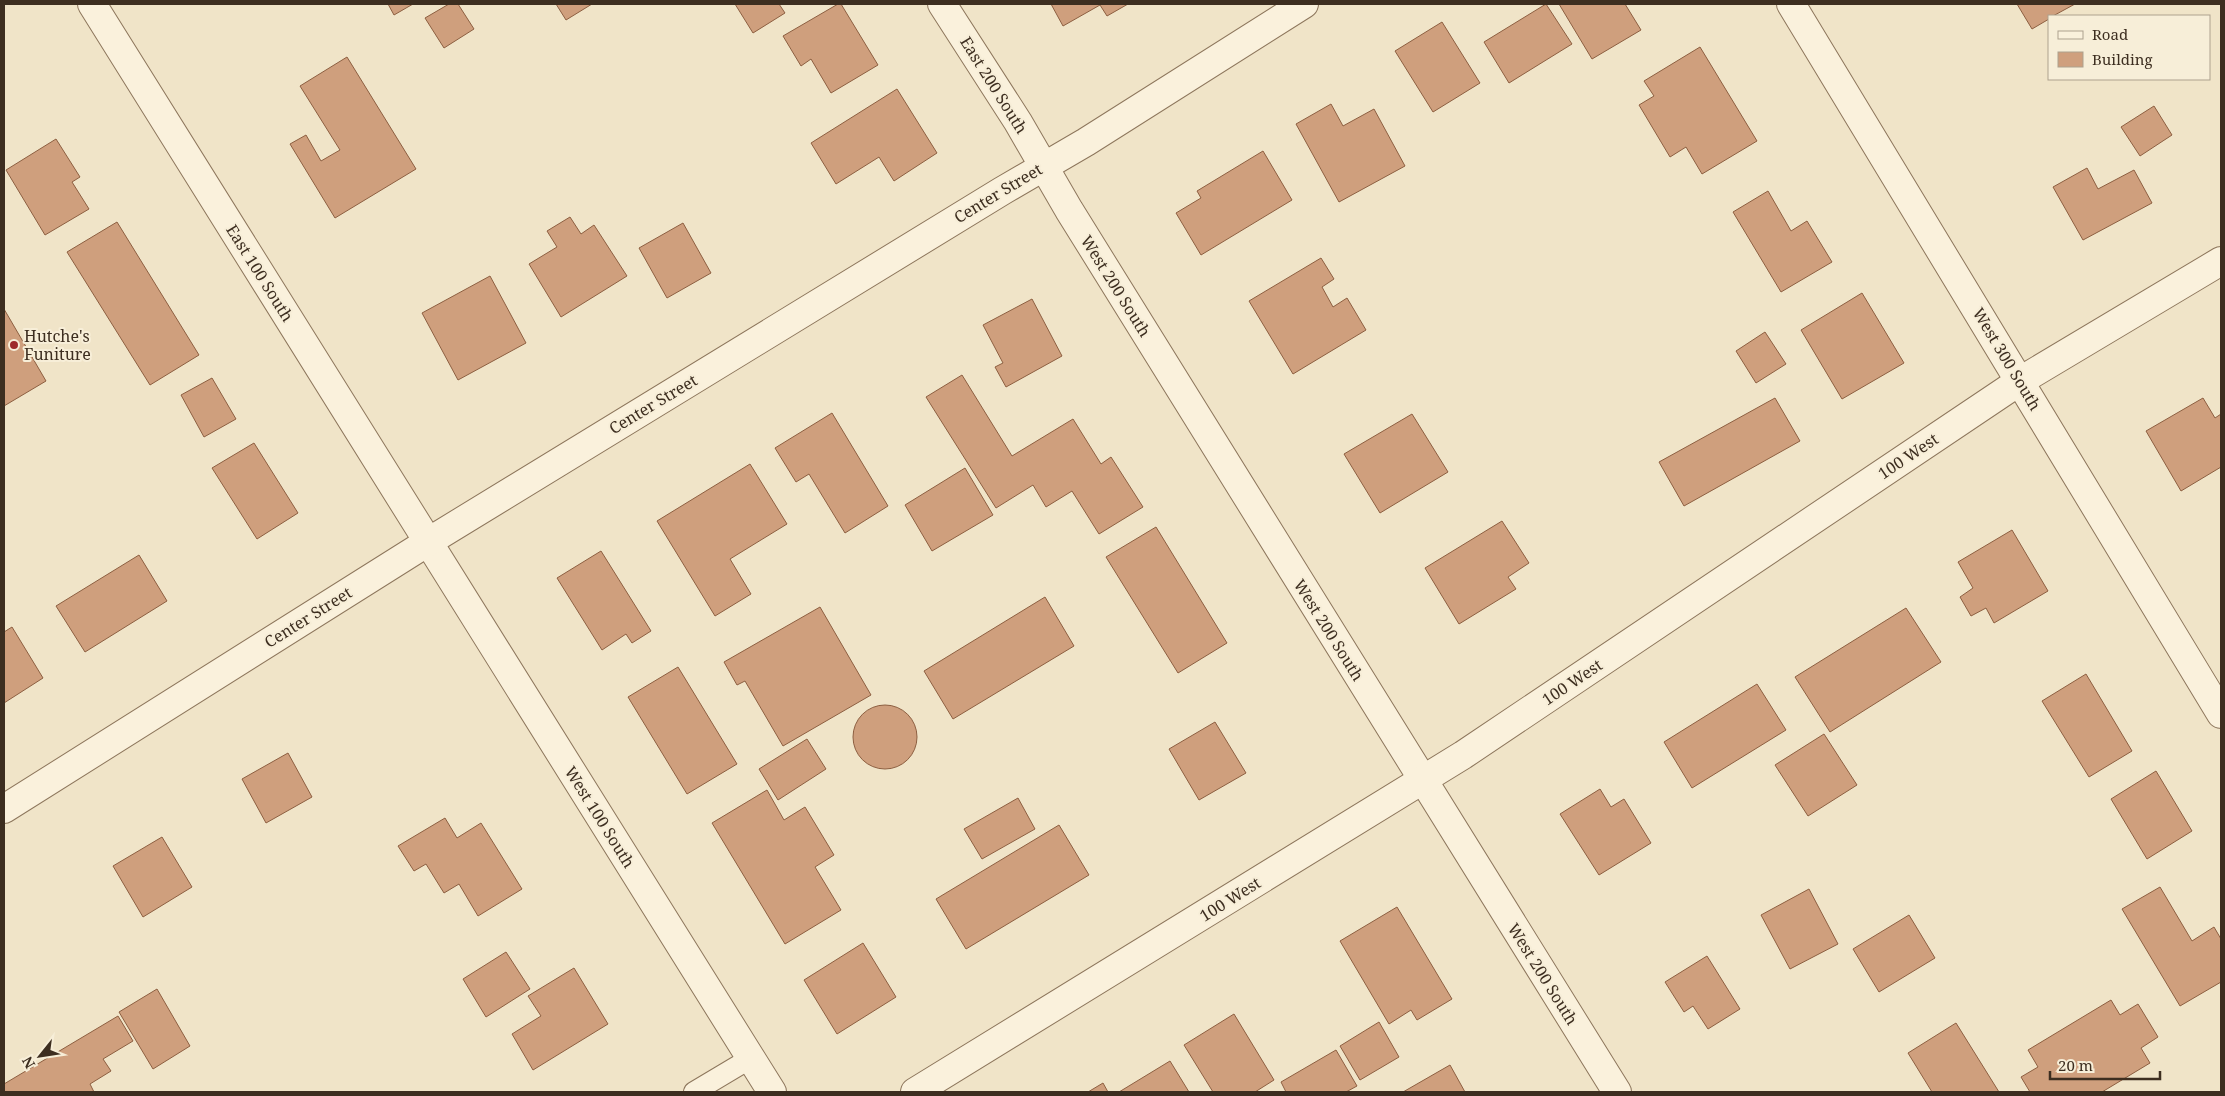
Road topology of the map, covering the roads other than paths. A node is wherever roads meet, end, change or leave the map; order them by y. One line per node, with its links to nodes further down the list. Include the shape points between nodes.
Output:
1 (92, 4): 8 (street, East 100 South)
2 (942, 4): 5 (street, East 200 South)
3 (1304, 4): 5 (street, Center Street)
4 (1791, 4): 7 (street, West 300 South)
5 (1044, 166): 8 (street, Center Street); 10 (street, West 200 South)
6 (2221, 261): 7 (street, 100 West)
7 (2020, 380): 9 (street, West 300 South); 10 (street, 100 West, via 1472,750)
8 (428, 542): 11 (street, Center Street); 12 (street, West 100 South)
9 (2221, 714)
10 (1422, 780): 15 (street, 100 West); 16 (street, West 200 South)
11 (4, 808)
12 (750, 1058): 13 (lane); 14 (street, West 100 South)
13 (694, 1092)
14 (772, 1092)
15 (915, 1092)
16 (1618, 1092)

